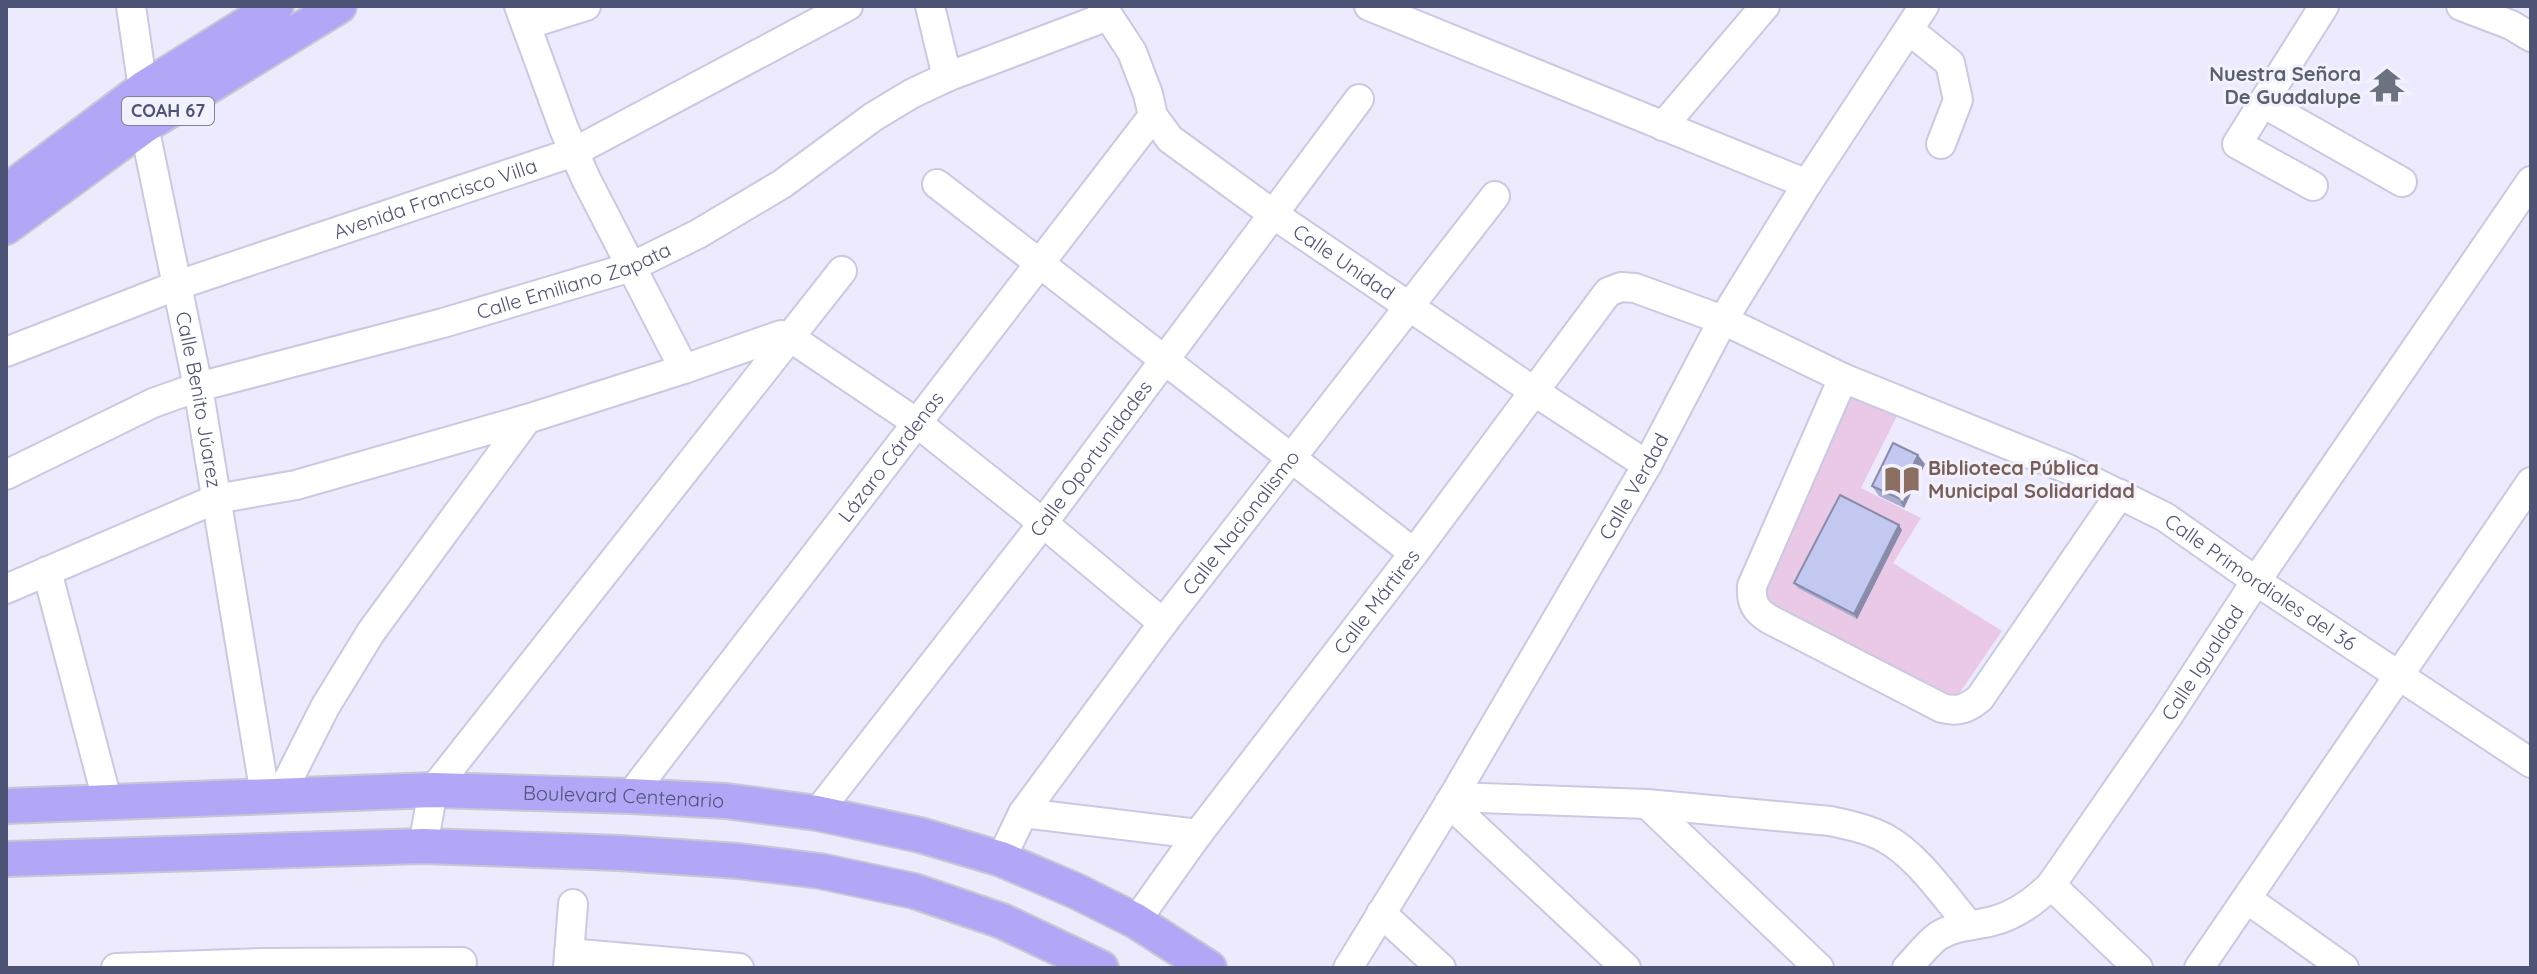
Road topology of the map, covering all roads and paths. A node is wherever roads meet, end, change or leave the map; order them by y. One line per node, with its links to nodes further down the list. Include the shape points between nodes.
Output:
1 (131, 6): 17 (street, Calle Benito Júarez)
2 (276, 6): 17 (main road, COAH 67)
3 (339, 6): 21 (main road, COAH 67)
4 (586, 6): 13 (street)
5 (848, 6): 24 (street, Avenida Francisco Villa)
6 (930, 6): 16 (street)
7 (1369, 6): 22 (street)
8 (1765, 6): 22 (street)
9 (1924, 6): 14 (street, Calle Verdad)
10 (2324, 6): 19 (street)
11 (2461, 6): 15 (street)
12 (1105, 11): 16 (street, Calle Emiliano Zapata); 20 (street, Calle Unidad, via 1132,52)
13 (523, 15): 24 (street)
14 (1909, 30): 23 (street, via 1950,63 1958,100); 28 (street, Calle Verdad)
15 (2531, 37)
16 (947, 77): 35 (street, Calle Emiliano Zapata, via 873,117 770,191)
17 (143, 89): 21 (street, Calle Benito Júarez); 30 (main road, COAH 67)
18 (1359, 99): 32 (street, Calle Oportunidades)
19 (2263, 103): 26 (street); 29 (street, via 2237,144)
20 (1153, 116): 32 (street, Calle Unidad, via 1170,139); 34 (street, Lázaro Cárdenas)
21 (144, 126): 33 (main road, COAH 67); 37 (street, Calle Benito Júarez)
22 (1663, 126): 28 (street)
23 (1941, 144)
24 (574, 152): 35 (street); 37 (street, Avenida Francisco Villa)
25 (2531, 181): 59 (street, Calle Igualdad)
26 (2402, 182)
27 (937, 184): 34 (street)
28 (1807, 184): 40 (street, Calle Verdad)
29 (2313, 186)
30 (6, 192)
31 (1495, 196): 39 (street, Calle Nacionalismo)
32 (1273, 214): 39 (street, Calle Unidad); 43 (street, Calle Oportunidades)
33 (6, 227)
34 (1040, 263): 43 (street); 49 (street, Lázaro Cárdenas)
35 (631, 267): 44 (street); 46 (street, Calle Emiliano Zapata)
36 (842, 271): 41 (street)
37 (178, 285): 42 (street, Avenida Francisco Villa); 46 (street, Calle Benito Júarez)
38 (1621, 287): 40 (street, Calle Primordiales del 36); 47 (street, Calle Mártires, via 1608,292)
39 (1410, 307): 47 (street, Calle Unidad); 50 (street, Calle Nacionalismo)
40 (1723, 320): 45 (street, Calle Primordiales del 36); 51 (street, Calle Verdad)
41 (791, 338): 44 (street, via 772,336); 49 (street); 64 (street)
42 (6, 352)
43 (1165, 360): 50 (street); 56 (street, Calle Oportunidades)
44 (684, 369): 48 (street)
45 (1843, 378): 54 (street, Calle Primordiales del 36); 54 (street, via 1752,586 1751,600 1769,619 1942,708 1957,711 1980,698)
46 (198, 387): 52 (street, Calle Emiliano Zapata, via 153,403); 55 (street, Calle Benito Júarez)
47 (1535, 392): 51 (street, Calle Unidad); 57 (street, Calle Mártires)
48 (527, 419): 55 (street, via 296,485); 65 (street, via 371,632)
49 (917, 423): 56 (street); 66 (street, Lázaro Cárdenas)
50 (1292, 459): 57 (street); 61 (street, Calle Nacionalismo)
51 (1647, 465): 68 (street, Calle Verdad)
52 (6, 475)
53 (2531, 482): 62 (street)
54 (2120, 494): 59 (street, Calle Primordiales del 36, via 2165,517)
55 (216, 499): 58 (street); 65 (street, Calle Benito Júarez)
56 (1043, 523): 61 (street); 71 (street, Calle Oportunidades)
57 (1414, 553): 73 (street, Calle Mártires)
58 (47, 571): 60 (street); 67 (street)
59 (2256, 581): 62 (street, Calle Primordiales del 36); 77 (street, Calle Igualdad)
60 (6, 589)
61 (1163, 623): 72 (street, Calle Nacionalismo)
62 (2400, 676): 63 (street, Calle Primordiales del 36); 78 (street)
63 (2531, 763)
64 (433, 790): 65 (main road, Boulevard Centenario); 66 (main road, Boulevard Centenario); 74 (street)
65 (273, 795): 67 (main road, Boulevard Centenario)
66 (630, 796): 71 (main road, Boulevard Centenario)
67 (107, 800): 70 (main road, Boulevard Centenario)
68 (1451, 800): 69 (street); 80 (street, Calle Verdad); 95 (street)
69 (1647, 804): 82 (street, via 1858,827 1886,839 1913,861); 96 (street)
70 (6, 806)
71 (817, 813): 76 (main road, Boulevard Centenario)
72 (1023, 813): 73 (street); 76 (street, Calle Nacionalismo)
73 (1198, 834): 81 (street, Calle Mártires)
74 (423, 846): 75 (main road); 91 (main road, via 620,853 820,871 914,891 1002,921)
75 (6, 859)
76 (1001, 859): 81 (main road, Boulevard Centenario)
77 (2051, 885): 82 (street, Calle Igualdad, via 2009,916); 98 (street)
78 (2247, 899): 99 (street); 100 (street)
79 (573, 904): 83 (street)
80 (1381, 913): 93 (street, Calle Verdad); 94 (street)
81 (1136, 921): 92 (main road, Boulevard Centenario)
82 (1969, 925): 97 (street, Calle Igualdad, via 1936,937)
83 (568, 960): 87 (street)
84 (462, 962): 86 (street)
85 (264, 965): 86 (street); 88 (street)
86 (404, 965)
87 (710, 966): 90 (street)
88 (181, 967): 89 (street)
89 (116, 968)
90 (739, 968)
91 (1101, 968)
92 (1209, 968)
93 (1348, 968)
94 (1441, 968)
95 (1626, 968)
96 (1819, 968)
97 (1907, 968)
98 (2138, 968)
99 (2199, 968)
100 (2344, 968)

